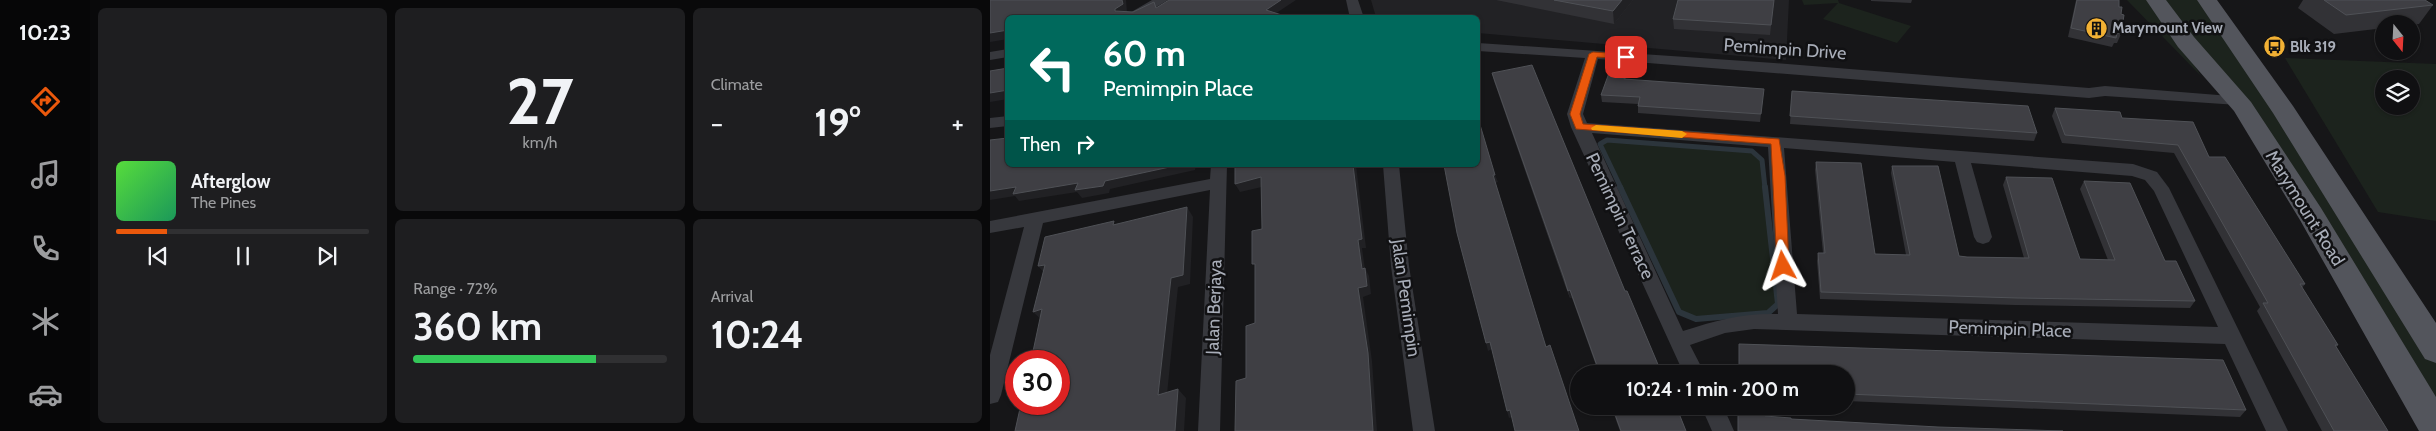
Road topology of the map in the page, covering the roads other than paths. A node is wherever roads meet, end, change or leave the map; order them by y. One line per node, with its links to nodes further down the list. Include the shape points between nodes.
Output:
1 (1162, 0): 5 (street)
2 (1352, 0): 6 (street)
3 (2156, 0): 11 (main road, Marymount Road, via 2186,42)
4 (2207, 0): 25 (main road, Marymount Road, via 2284,111)
5 (1133, 15)
6 (1355, 15)
7 (1480, 47): 9 (street, Pemimpin Drive)
8 (1005, 54): 10 (street)
9 (1593, 54): 11 (street, Pemimpin Drive, via 1945,80 2089,93 2107,98); 14 (street, Pemimpin Terrace, via 1575,114)
10 (990, 56)
11 (2240, 104): 29 (main road, Marymount Road, via 2311,215)
12 (1005, 121): 13 (street)
13 (990, 123)
14 (1579, 127): 15 (street); 24 (street, Pemimpin Terrace)
15 (1775, 141): 16 (street); 22 (street)
16 (1961, 155): 21 (street); 23 (street, via 2133,170 2151,176 2161,188)
17 (1391, 167): 31 (street, Jalan Pemimpin, via 1400,266)
18 (1218, 174): 19 (street, Jalan Berjaya); 30 (street, Jalan Berjaya)
19 (1036, 218): 20 (street, Jalan Berjaya); 27 (street)
20 (990, 227)
21 (1983, 237)
22 (1788, 322): 23 (street, Pemimpin Place); 24 (street, Pemimpin Place, via 1754,321 1725,325)
23 (2232, 336): 33 (street)
24 (1678, 341): 26 (street, Pemimpin Terrace)
25 (2436, 350)
26 (1690, 365)
27 (990, 395)
28 (1716, 415): 32 (street)
29 (2436, 428)
30 (1209, 431)
31 (1424, 431)
32 (1723, 431)
33 (2277, 431)

